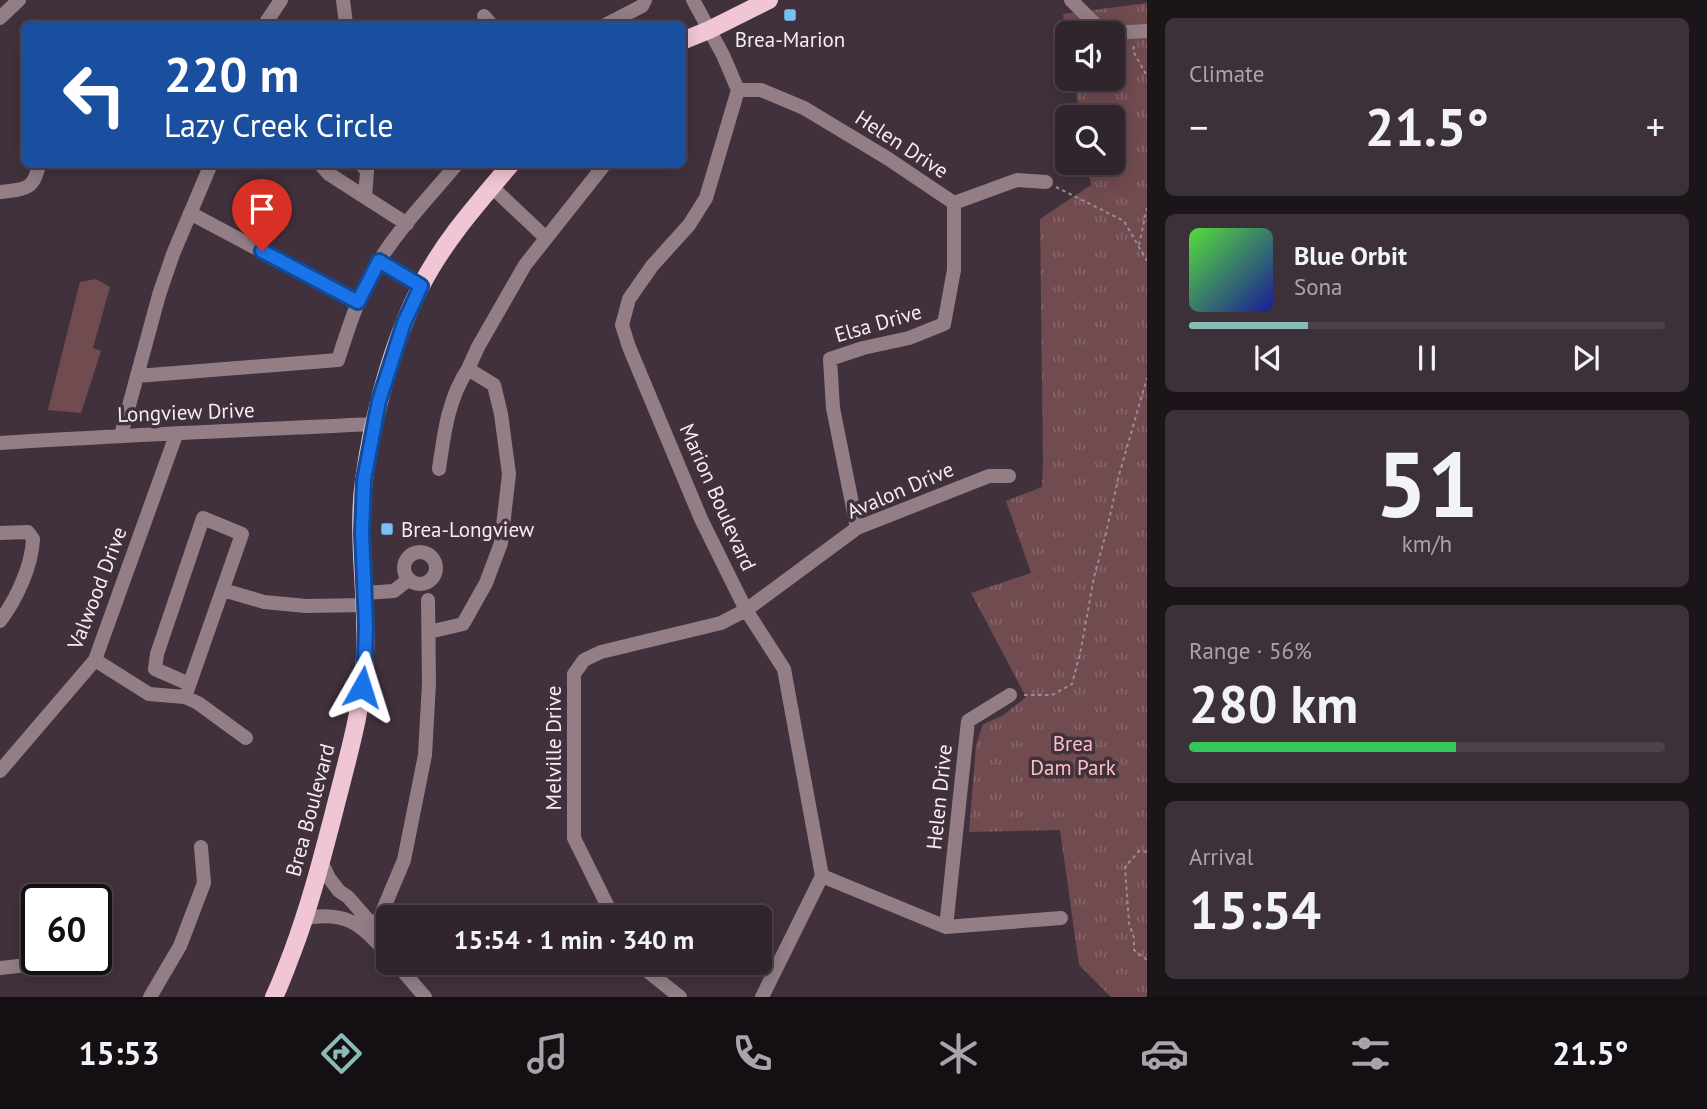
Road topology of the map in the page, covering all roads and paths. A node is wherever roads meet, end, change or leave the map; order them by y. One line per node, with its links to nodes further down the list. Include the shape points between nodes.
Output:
1 (19, 0): 8 (street)
2 (281, 0): 9 (street)
3 (343, 0): 10 (street)
4 (645, 0): 11 (street)
5 (693, 0): 13 (street)
6 (769, 0): 13 (main road)
7 (1077, 2): 12 (street)
8 (2, 10)
9 (267, 21)
10 (346, 21)
11 (613, 21)
12 (1093, 21)
13 (709, 30): 15 (main road); 17 (street)
14 (1140, 31): 16 (path, via 1133,51)
15 (686, 39)
16 (1147, 76)
17 (738, 90): 29 (street, Helen Drive, via 761,90 804,108); 54 (street, Marion Boulevard, via 706,198 629,299 622,325 701,519)
18 (38, 168): 27 (street, via 36,180 26,189)
19 (209, 168): 31 (street)
20 (323, 168): 28 (street)
21 (364, 168): 28 (street)
22 (454, 168): 32 (street)
23 (508, 168): 26 (main road, Brea Boulevard)
24 (602, 168): 33 (street)
25 (1046, 182): 29 (street, Helen Drive, via 1017,180); 34 (path, via 1124,221)
26 (492, 187): 33 (street); 37 (main road, Brea Boulevard, via 443,249)
27 (0, 192)
28 (365, 197): 32 (street)
29 (954, 203): 48 (street, Elsa Drive, via 954,270 944,324 830,359 833,408)
30 (1147, 208): 34 (path)
31 (190, 213): 38 (street); 40 (street, via 159,295)
32 (407, 223): 35 (street)
33 (545, 238): 39 (street, via 525,265)
34 (1138, 246): 36 (path)
35 (379, 261): 37 (street); 38 (street)
36 (1147, 261)
37 (421, 286): 42 (main road, Brea Boulevard, via 404,323)
38 (358, 302): 40 (street, via 338,360)
39 (468, 369): 46 (street, via 447,415); 56 (street, via 494,386 501,414 509,474 501,542 486,583 463,624)
40 (136, 376): 43 (street)
41 (1147, 377): 59 (path, via 1094,577 1072,684 1052,695)
42 (374, 424): 44 (street, Longview Drive); 52 (main road, Brea Boulevard, via 362,500)
43 (121, 435): 44 (street, Longview Drive); 45 (street, Longview Drive)
44 (176, 435): 57 (street, Valwood Drive)
45 (0, 443)
46 (439, 469)
47 (1009, 476): 48 (street, Avalon Drive, via 989,476)
48 (857, 528): 54 (street, Avalon Drive)
49 (0, 533): 55 (street, via 28,532 33,539 18,592)
50 (409, 579): 52 (street, via 394,591)
51 (223, 590): 52 (street, via 264,602 306,606); 58 (street); 58 (street, via 242,534 204,518 155,669)
52 (365, 599): 64 (main road, Brea Boulevard, via 365,658 355,729)
53 (428, 600): 56 (street)
54 (746, 610): 65 (street, Marion Boulevard, via 784,669); 66 (street, Melville Drive, via 721,623 601,652 584,660 574,674 574,838)
55 (0, 621)
56 (429, 632): 70 (street, via 425,755 404,860)
57 (95, 660): 58 (street, via 149,694); 61 (street, Valwood Drive)
58 (187, 690): 60 (street)
59 (1010, 695): 69 (street, Helen Drive, via 968,721)
60 (246, 738)
61 (0, 771)
62 (201, 847): 77 (street, via 204,883 180,946)
63 (1147, 852): 72 (path, via 1139,851 1125,867 1134,950)
64 (321, 861): 67 (main road, Brea Boulevard); 70 (street, via 329,878 369,921)
65 (822, 876): 69 (street); 81 (street)
66 (607, 905)
67 (305, 918): 70 (street, via 334,916); 78 (main road, Brea Boulevard)
68 (1061, 918): 69 (street)
69 (946, 927)
70 (372, 936): 71 (street)
71 (376, 941)
72 (1147, 960)
73 (21, 966): 74 (street)
74 (0, 968)
75 (406, 975): 79 (street)
76 (652, 975): 80 (street)
77 (150, 997)
78 (274, 997)
79 (425, 997)
80 (680, 997)
81 (762, 997)

